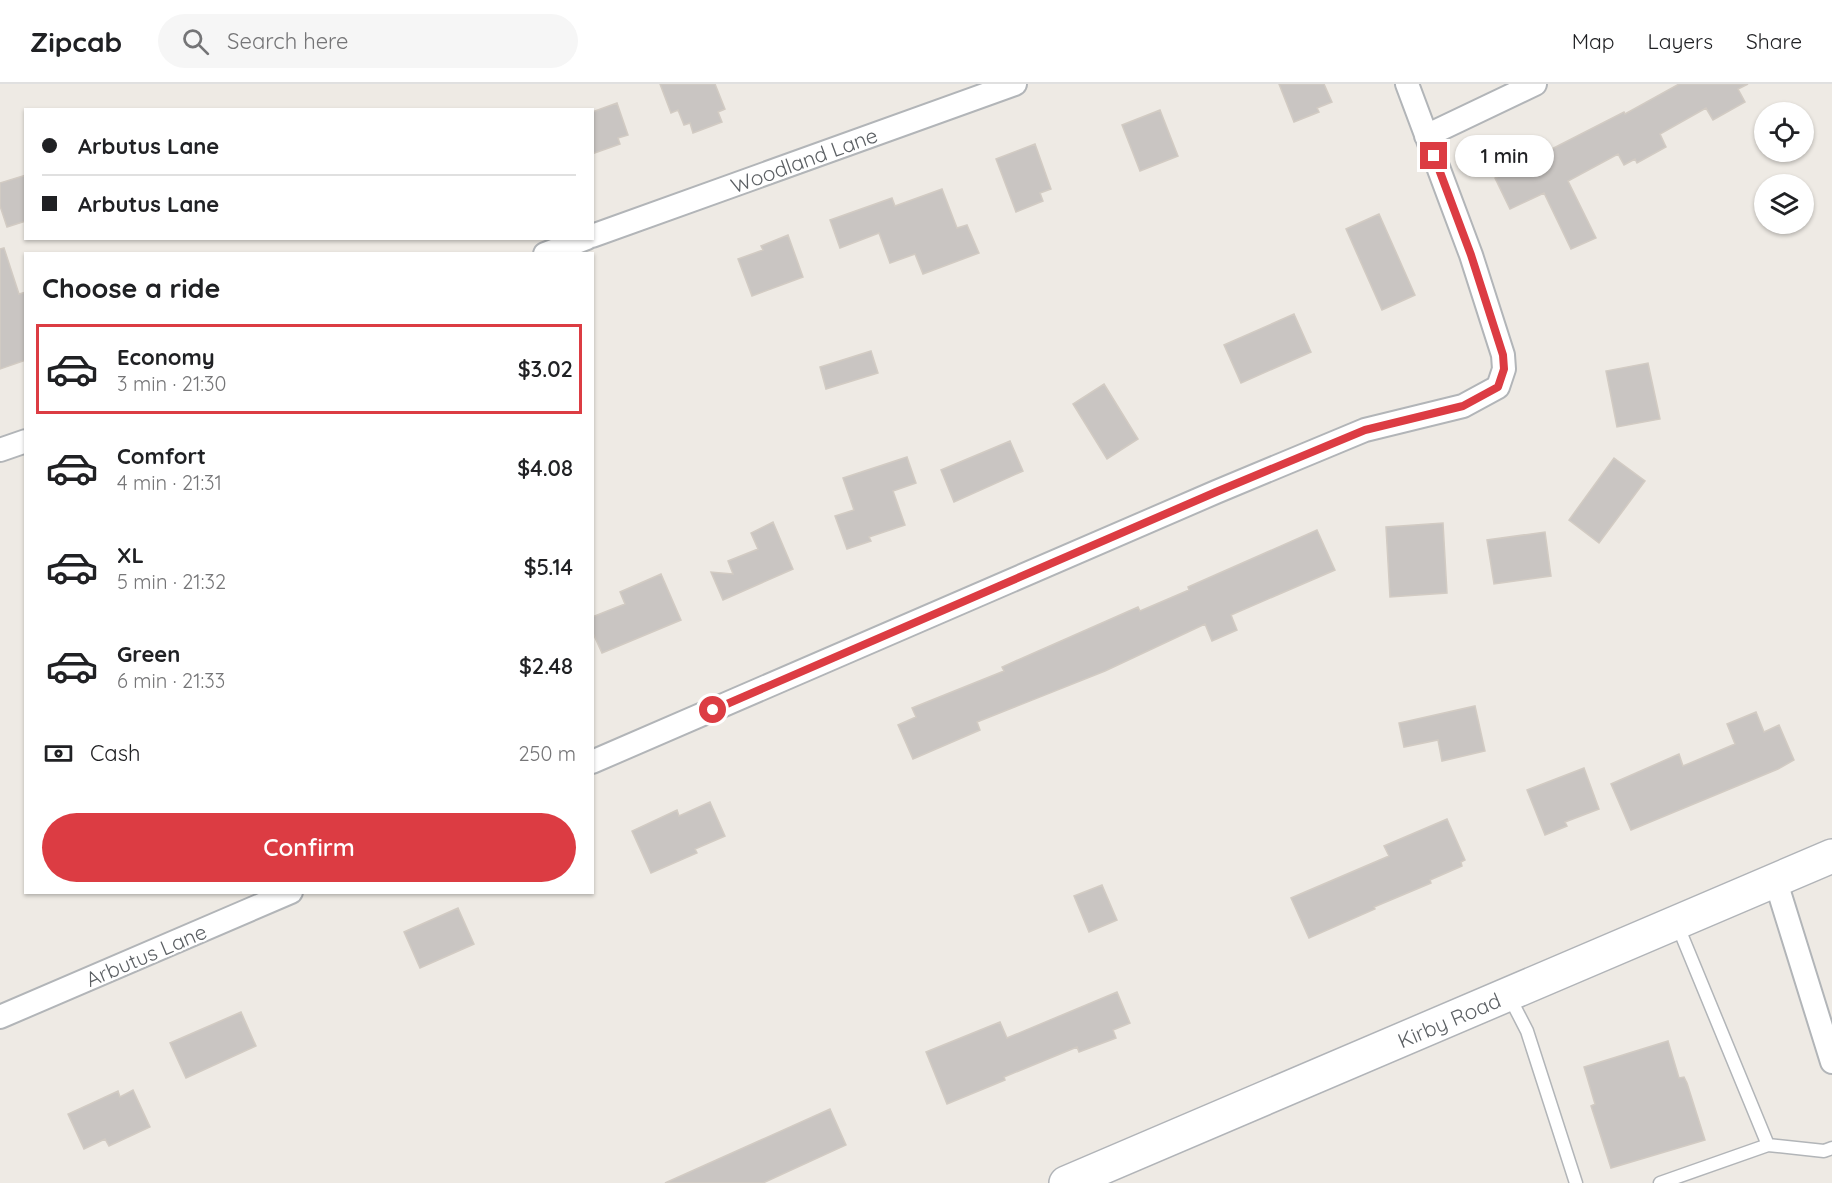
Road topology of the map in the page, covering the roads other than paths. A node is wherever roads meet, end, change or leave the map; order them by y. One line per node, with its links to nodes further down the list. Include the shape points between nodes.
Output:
1 (1015, 84): 5 (street, Woodland Lane)
2 (1407, 84): 4 (street)
3 (1535, 84): 4 (street)
4 (1426, 136): 10 (street, via 1503,355 1504,369 1498,387 1463,406 1365,430)
5 (594, 235)
6 (582, 240): 7 (street)
7 (551, 252)
8 (24, 442): 9 (street)
9 (0, 450)
10 (594, 761)
11 (1832, 856): 12 (main road, Kirby Road)
12 (1776, 882): 14 (main road, Kirby Road); 17 (street)
13 (286, 894): 16 (street, Arbutus Lane)
14 (1677, 924): 15 (main road, Kirby Road); 18 (lane)
15 (1508, 995): 20 (main road, Kirby Road); 21 (lane, via 1527,1031)
16 (0, 1017)
17 (1832, 1062)
18 (1768, 1145): 19 (lane); 22 (lane)
19 (1832, 1149)
20 (1066, 1183)
21 (1576, 1183)
22 (1659, 1183)

